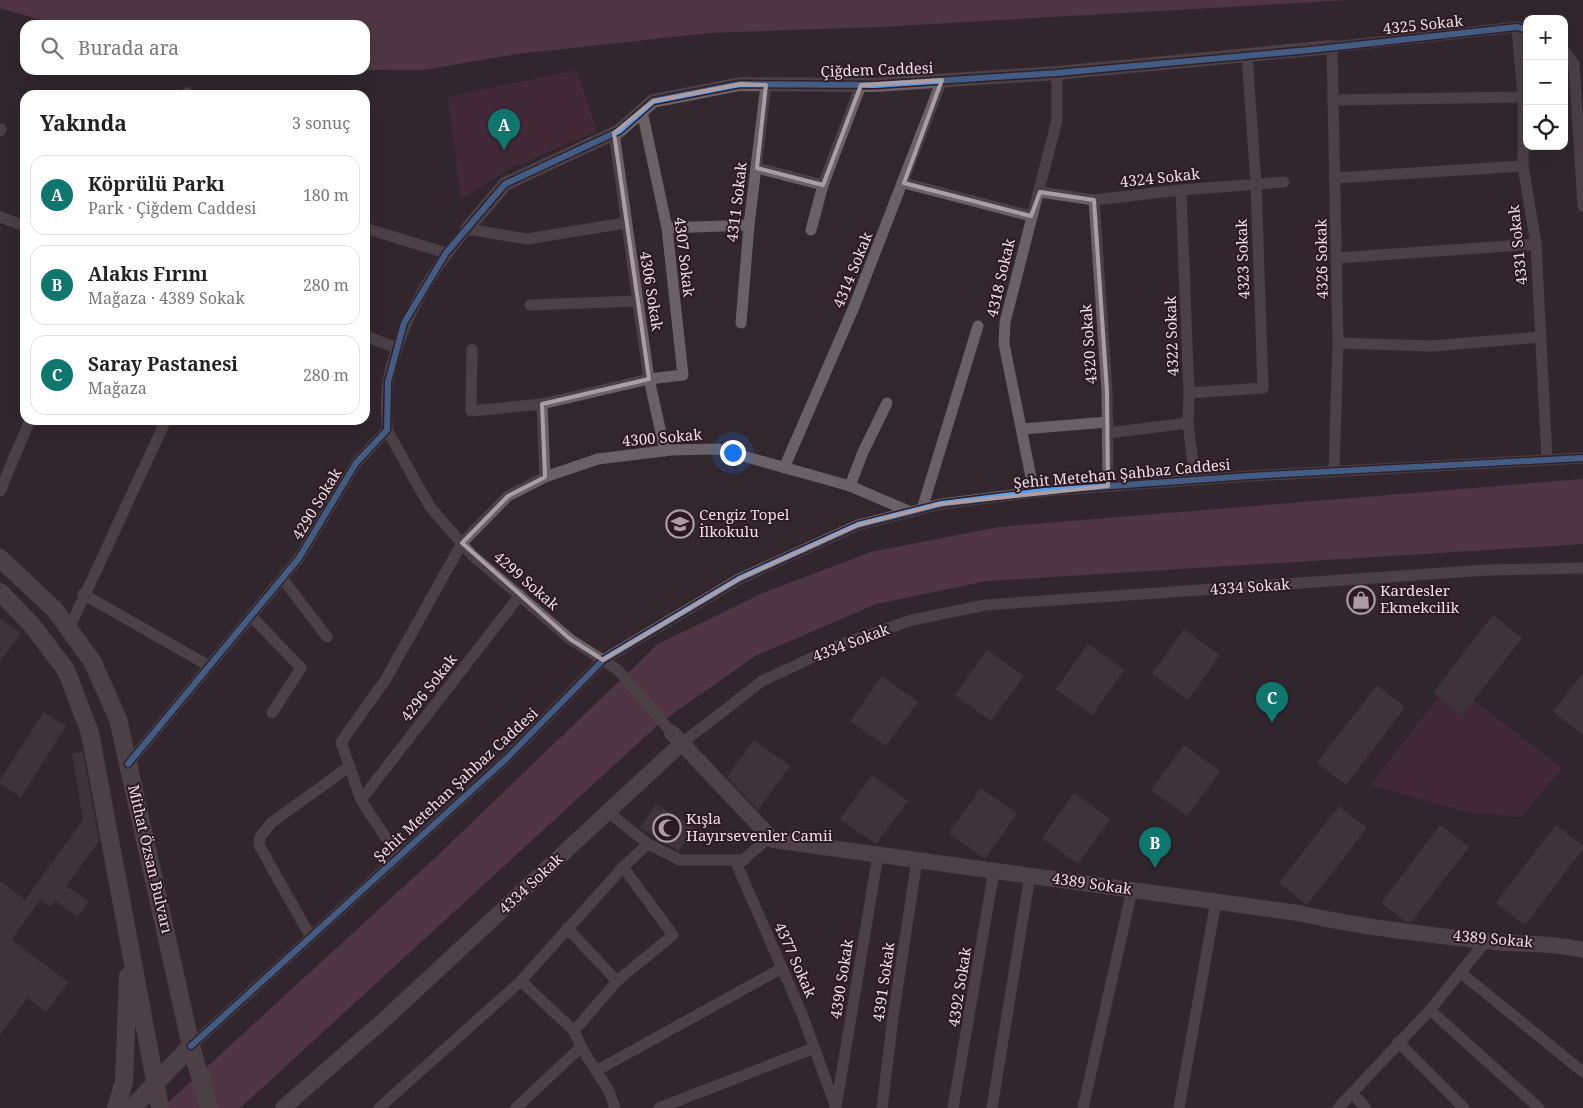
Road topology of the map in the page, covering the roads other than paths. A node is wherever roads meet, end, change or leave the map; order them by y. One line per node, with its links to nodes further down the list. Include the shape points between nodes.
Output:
1 (1522, 29): 2 (street, 4325 Sokak); 9 (street, 4331 Sokak)
2 (1332, 47): 3 (street, Çiğdem Caddesi); 10 (street, 4326 Sokak)
3 (1247, 55): 5 (street, Çiğdem Caddesi); 19 (street, 4323 Sokak)
4 (1568, 56): 24 (street, via 1574,64)
5 (1057, 72): 6 (street, Çiğdem Caddesi); 22 (street, 4318 Sokak, via 1057,120)
6 (942, 80): 8 (street, Çiğdem Caddesi); 18 (street, 4314 Sokak)
7 (766, 85): 8 (street, Çiğdem Caddesi); 12 (street, Çiğdem Caddesi, via 740,84 653,101); 15 (street, 4311 Sokak)
8 (861, 85): 20 (street)
9 (1523, 97): 10 (street)
10 (1333, 100): 16 (street, 4326 Sokak)
11 (1523, 105): 14 (street, 4331 Sokak)
12 (642, 111): 13 (street, Çiğdem Caddesi); 30 (street, 4307 Sokak)
13 (614, 134): 27 (street, 4306 Sokak); 31 (street, Çiğdem Caddesi, via 505,184)
14 (1523, 166): 16 (street); 34 (street, 4331 Sokak)
15 (757, 168): 20 (street); 29 (street, 4311 Sokak)
16 (1334, 178): 36 (street, 4326 Sokak)
17 (1284, 182): 19 (street, 4324 Sokak)
18 (904, 183): 25 (street); 59 (street, 4314 Sokak)
19 (1256, 184): 21 (street, 4324 Sokak); 47 (street, 4323 Sokak, via 1263,388)
20 (823, 185): 33 (street)
21 (1181, 190): 23 (street, 4324 Sokak); 47 (street, 4322 Sokak)
22 (1040, 192): 23 (street, 4324 Sokak); 25 (street, 4318 Sokak)
23 (1094, 200): 53 (street, 4320 Sokak)
24 (1583, 206)
25 (1031, 216): 54 (street, 4318 Sokak, via 1005,322 1004,344)
26 (0, 217): 28 (street)
27 (625, 223): 31 (street, via 527,239); 37 (street, 4306 Sokak)
28 (20, 224)
29 (748, 225): 30 (street); 39 (street, 4311 Sokak)
30 (667, 228): 46 (street, 4307 Sokak, via 683,375)
31 (467, 229): 35 (street)
32 (370, 230): 35 (street)
33 (811, 230)
34 (1536, 244): 36 (street); 41 (street, 4331 Sokak)
35 (446, 253): 44 (street, via 404,323)
36 (1338, 258): 43 (street, 4326 Sokak)
37 (637, 301): 38 (street); 46 (street, 4306 Sokak)
38 (530, 305)
39 (741, 323)
40 (978, 326): 67 (street)
41 (1541, 337): 43 (street, via 1431,346); 58 (street, 4331 Sokak)
42 (370, 338): 44 (street)
43 (1338, 343): 60 (street, 4326 Sokak)
44 (398, 348): 55 (street, via 388,382)
45 (472, 349): 49 (street, via 470,411)
46 (649, 379): 49 (street); 56 (street, 4306 Sokak)
47 (1189, 393): 50 (street, 4322 Sokak)
48 (887, 403): 63 (street)
49 (542, 404): 61 (street)
50 (1188, 423): 53 (street); 62 (street, 4322 Sokak)
51 (28, 425): 65 (street)
52 (164, 425): 73 (street)
53 (1108, 428): 54 (street); 64 (street, 4320 Sokak)
54 (1022, 429): 66 (street, 4318 Sokak)
55 (387, 430): 68 (street, 4299 Sokak, via 430,507); 71 (street, 4290 Sokak, via 356,462 299,558)
56 (665, 451): 59 (street, 4300 Sokak, via 718,448); 61 (street, 4300 Sokak, via 598,458)
57 (1583, 458): 58 (street, Şehit Metehan Şahbaz Caddesi)
58 (1547, 460): 60 (street, Şehit Metehan Şahbaz Caddesi)
59 (784, 468): 63 (street, 4300 Sokak)
60 (1334, 471): 62 (street, Şehit Metehan Şahbaz Caddesi)
61 (545, 477): 68 (street, 4300 Sokak, via 508,496)
62 (1195, 480): 64 (street, Şehit Metehan Şahbaz Caddesi)
63 (850, 486): 67 (street, 4300 Sokak)
64 (1108, 486): 66 (street, Şehit Metehan Şahbaz Caddesi)
65 (0, 491)
66 (1034, 492): 67 (street, Şehit Metehan Şahbaz Caddesi)
67 (917, 511): 78 (street, Şehit Metehan Şahbaz Caddesi, via 858,525 739,579)
68 (462, 543): 74 (street, 4299 Sokak); 83 (street, 4300 Sokak, via 386,679 341,742)
69 (0, 558): 76 (main road, Mithat Özsan Bulvarı, via 55,610)
70 (1583, 568): 81 (street, 4334 Sokak, via 1487,570 985,605 912,620 839,645 762,681)
71 (282, 578): 75 (street, 4290 Sokak); 77 (street)
72 (0, 592): 100 (main road, via 31,624 66,670 90,733)
73 (83, 594): 76 (street); 79 (street)
74 (520, 596): 78 (street, 4299 Sokak, via 570,639); 84 (street, 4296 Sokak)
75 (251, 616): 79 (street, 4290 Sokak); 80 (street, via 301,668)
76 (69, 628): 82 (main road, Mithat Özsan Bulvarı, via 92,661 118,719)
77 (327, 637)
78 (603, 660): 81 (street, 4299 Sokak, via 618,670); 89 (street, Şehit Metehan Şahbaz Caddesi, via 506,760)
79 (209, 666): 82 (street, 4290 Sokak)
80 (272, 713)
81 (677, 738): 85 (main road, 4334 Sokak); 86 (main road)
82 (128, 764): 109 (main road, Mithat Özsan Bulvarı)
83 (350, 766): 84 (street); 98 (street, via 272,823 260,837 259,845)
84 (361, 800): 89 (street)
85 (608, 812): 87 (street); 122 (main road, 4334 Sokak, via 385,1019)
86 (770, 837): 88 (main road, 4389 Sokak); 90 (street)
87 (648, 844): 90 (street, via 680,860); 92 (street)
88 (878, 855): 91 (main road, 4389 Sokak); 127 (street, 4390 Sokak)
89 (398, 856): 98 (street, Şehit Metehan Şahbaz Caddesi)
90 (744, 860): 102 (street, 4377 Sokak, via 738,865)
91 (917, 860): 93 (main road, 4389 Sokak); 128 (street, 4391 Sokak)
92 (622, 868): 97 (street); 104 (street, via 673,935)
93 (994, 871): 94 (main road, 4389 Sokak); 129 (street, 4392 Sokak)
94 (1030, 875): 95 (main road, 4389 Sokak); 130 (street)
95 (1132, 890): 96 (main road, 4389 Sokak); 131 (street)
96 (1216, 902): 99 (main road, 4389 Sokak); 118 (street)
97 (567, 928): 104 (street); 105 (street)
98 (310, 936): 109 (street, Şehit Metehan Şahbaz Caddesi)
99 (1486, 941): 101 (main road, 4389 Sokak, via 1558,944); 103 (street)
100 (129, 944): 117 (main road); 119 (main road, via 124,1082)
101 (1583, 950)
102 (782, 968): 111 (street, 4377 Sokak); 114 (street)
103 (1461, 973): 106 (street); 115 (street)
104 (617, 981): 107 (street)
105 (521, 982): 107 (street); 123 (street)
106 (1430, 1010): 108 (street); 135 (street)
107 (574, 1031): 110 (street)
108 (1398, 1042): 116 (street); 134 (street)
109 (191, 1046): 112 (main road); 113 (main road, Mithat Özsan Bulvarı)
110 (581, 1047): 114 (street); 124 (street)
111 (814, 1048): 126 (street); 127 (street, 4377 Sokak)
112 (169, 1069): 113 (main road, via 191,1066); 117 (main road)
113 (197, 1070): 121 (main road, Mithat Özsan Bulvarı)
114 (596, 1071): 125 (street)
115 (1583, 1072)
116 (1352, 1093): 132 (street); 133 (street)
117 (158, 1095): 120 (main road)
118 (1180, 1107)
119 (116, 1108)
120 (132, 1108)
121 (209, 1108)
122 (283, 1108)
123 (379, 1108)
124 (516, 1108)
125 (615, 1108)
126 (660, 1108)
127 (836, 1108)
128 (882, 1108)
129 (953, 1108)
130 (992, 1108)
131 (1083, 1108)
132 (1338, 1108)
133 (1366, 1108)
134 (1464, 1108)
135 (1540, 1108)

